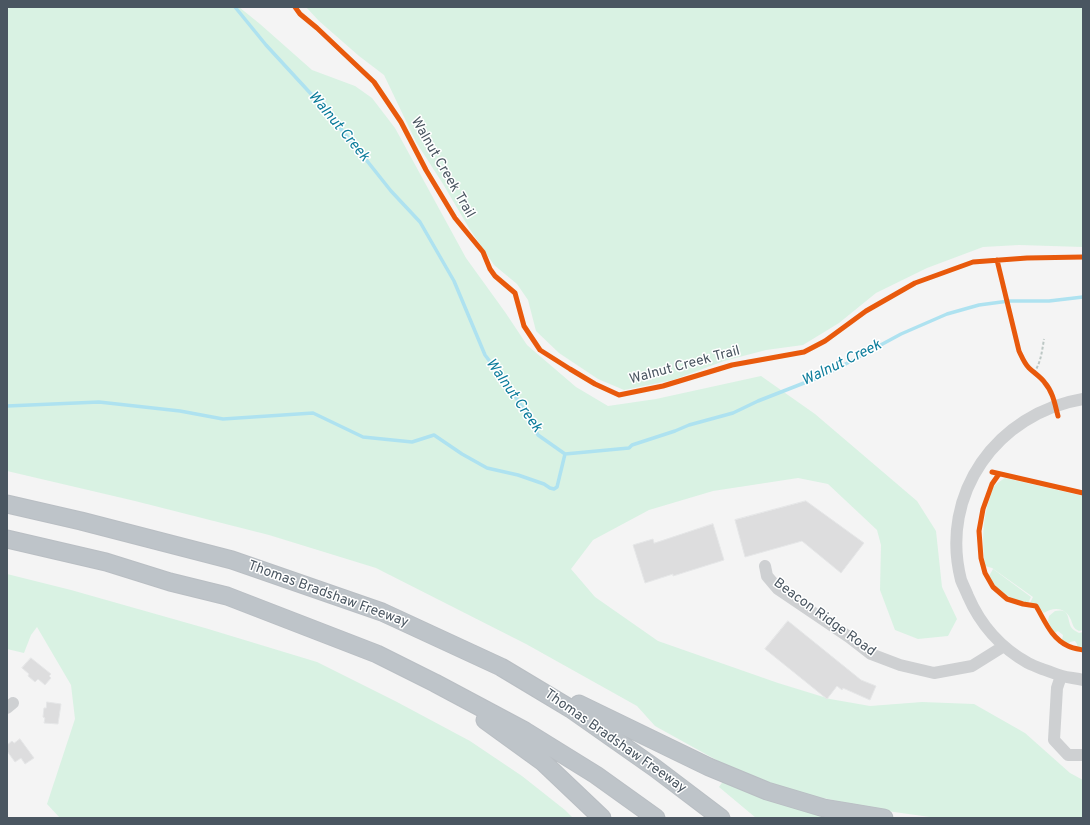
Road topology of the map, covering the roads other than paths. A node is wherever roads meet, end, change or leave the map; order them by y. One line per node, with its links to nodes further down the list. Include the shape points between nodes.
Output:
1 (1083, 399): 5 (street, via 1048,408 1025,420 1005,436 982,461 962,502 957,526 956,554 962,581 973,607 986,628)
2 (7, 504): 6 (highway, Thomas Bradshaw Freeway, via 232,560 382,612)
3 (7, 539): 9 (highway, via 106,562 227,596 378,654)
4 (765, 566): 5 (street, Beacon Ridge Road, via 767,576 778,588 871,654 900,665 934,673 972,666)
5 (1004, 646): 7 (street, via 1028,663)
6 (501, 667): 13 (highway, Thomas Bradshaw Freeway, via 578,714); 14 (highway, via 709,767 767,791 824,808)
7 (1061, 676): 8 (street); 10 (street, via 1057,688 1054,740 1068,755)
8 (1083, 680)
9 (435, 683): 11 (highway, via 543,762); 12 (highway, via 525,731 596,775)
10 (1083, 756)
11 (602, 818)
12 (656, 818)
13 (721, 818)
14 (884, 818)

